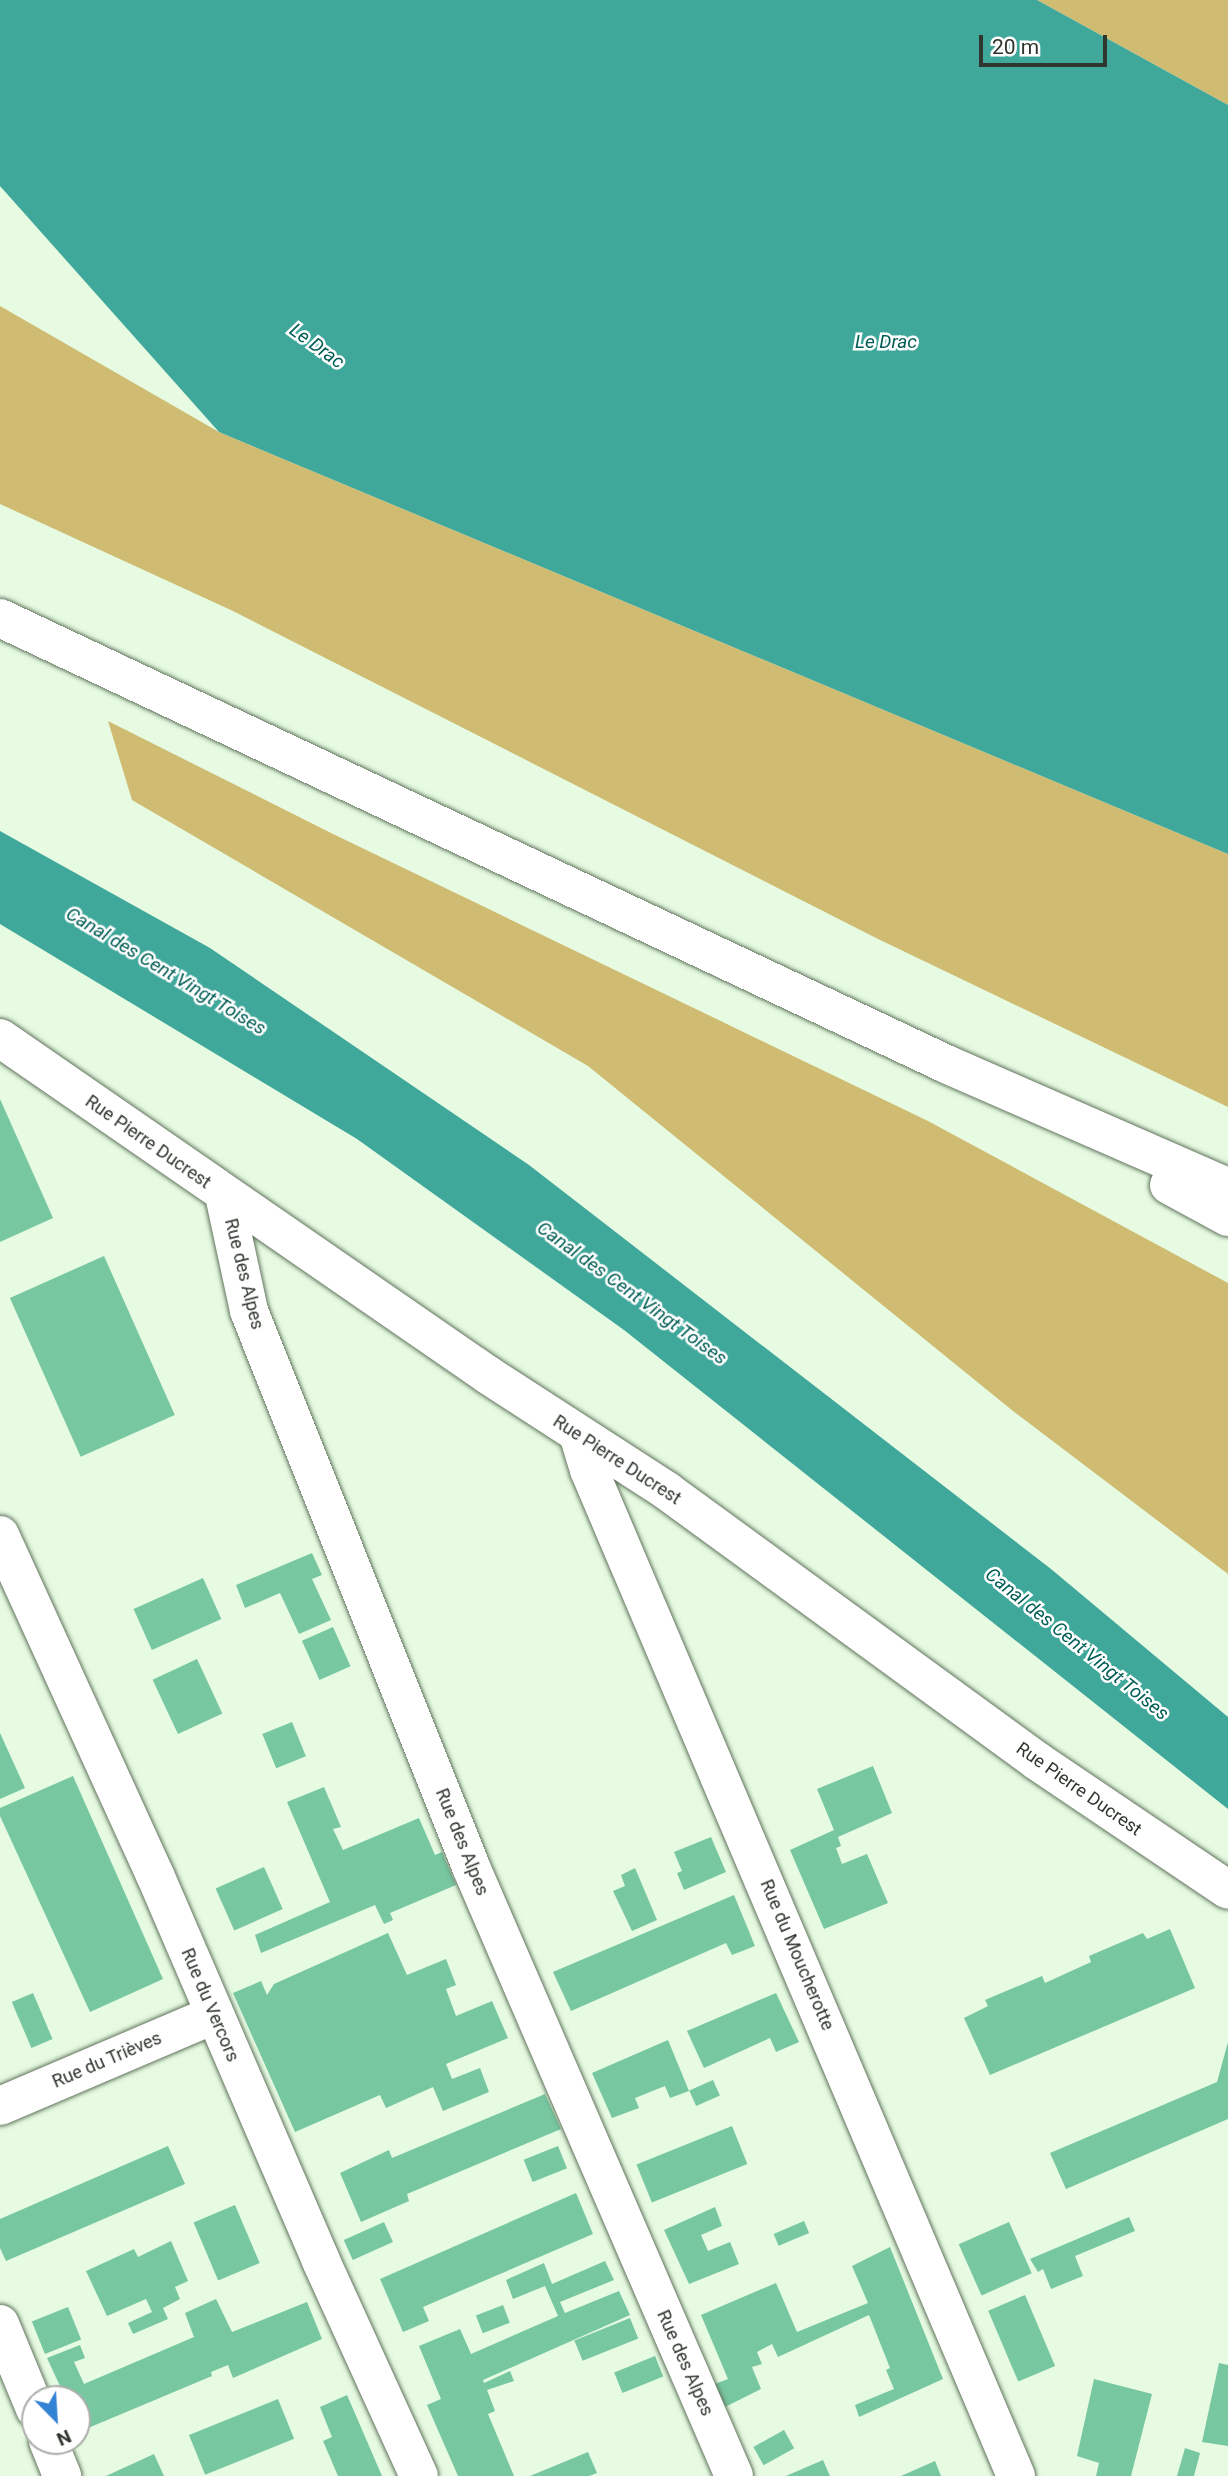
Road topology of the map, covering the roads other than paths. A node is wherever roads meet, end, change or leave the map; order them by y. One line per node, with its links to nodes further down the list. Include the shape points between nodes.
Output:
1 (0, 618): 3 (main road)
2 (0, 1038): 5 (main road, Rue Pierre Ducrest)
3 (946, 1063): 4 (main road); 6 (main road)
4 (1228, 1187)
5 (224, 1195): 7 (main road, Rue Pierre Ducrest); 17 (main road, Rue des Alpes, via 249,1311 471,1867)
6 (1228, 1217)
7 (578, 1434): 9 (main road, Rue Pierre Ducrest, via 667,1491 1037,1761); 18 (main road, Rue du Moucherotte, via 589,1470)
8 (0, 1535): 10 (main road, Rue du Vercors, via 156,1875)
9 (1228, 1891)
10 (213, 2015): 11 (main road, Rue du Trièves); 16 (main road, Rue du Vercors)
11 (0, 2106)
12 (0, 2324): 13 (main road)
13 (25, 2385)
14 (54, 2455): 15 (main road)
15 (62, 2476)
16 (419, 2476)
17 (734, 2476)
18 (1016, 2476)

